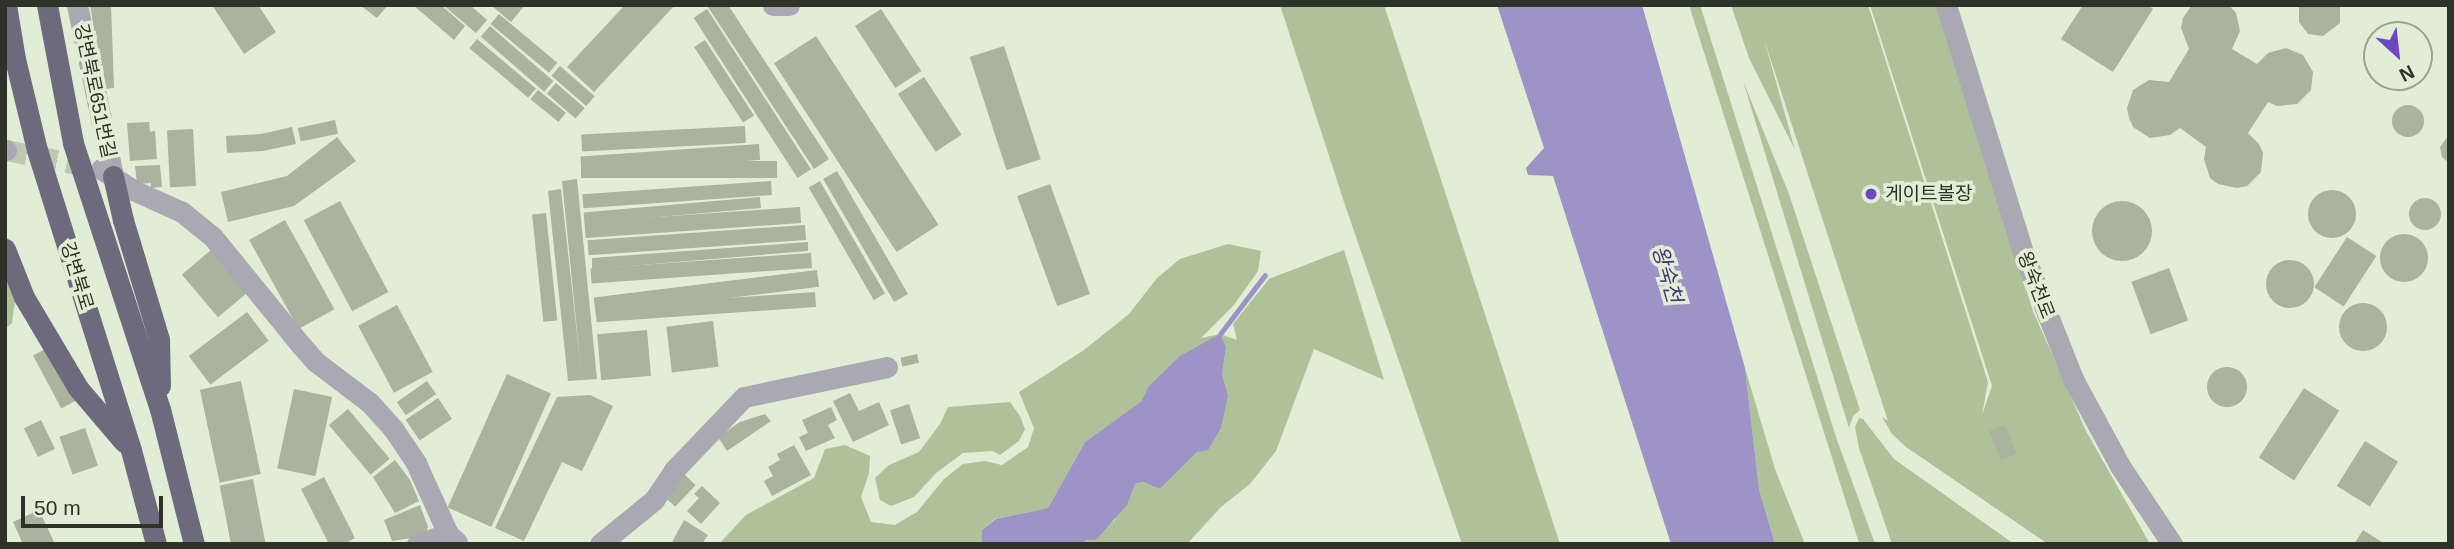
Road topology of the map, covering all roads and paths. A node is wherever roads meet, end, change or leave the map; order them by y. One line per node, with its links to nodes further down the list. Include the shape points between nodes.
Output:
1 (6, 5): 11 (highway, 강변북로, via 37,150)
2 (47, 5): 10 (highway, 강변북로, via 73,143)
3 (77, 5): 7 (street, 강변북로651번길)
4 (773, 5): 5 (street)
5 (789, 5)
6 (1946, 5): 17 (street, 왕숙천로, via 2024,254 2073,379 2120,466)
7 (107, 173): 10 (highway, via 159,339); 12 (street, via 181,212 212,236 316,362 370,403 416,463)
8 (5, 249): 11 (highway, via 24,297 78,388)
9 (887, 368): 16 (street, via 744,397 674,470 654,500)
10 (160, 409): 14 (highway, 강변북로)
11 (131, 450): 13 (highway, 강변북로)
12 (453, 539): 15 (street)
13 (156, 544)
14 (194, 544)
15 (417, 544)
16 (600, 544)
17 (2172, 544)

